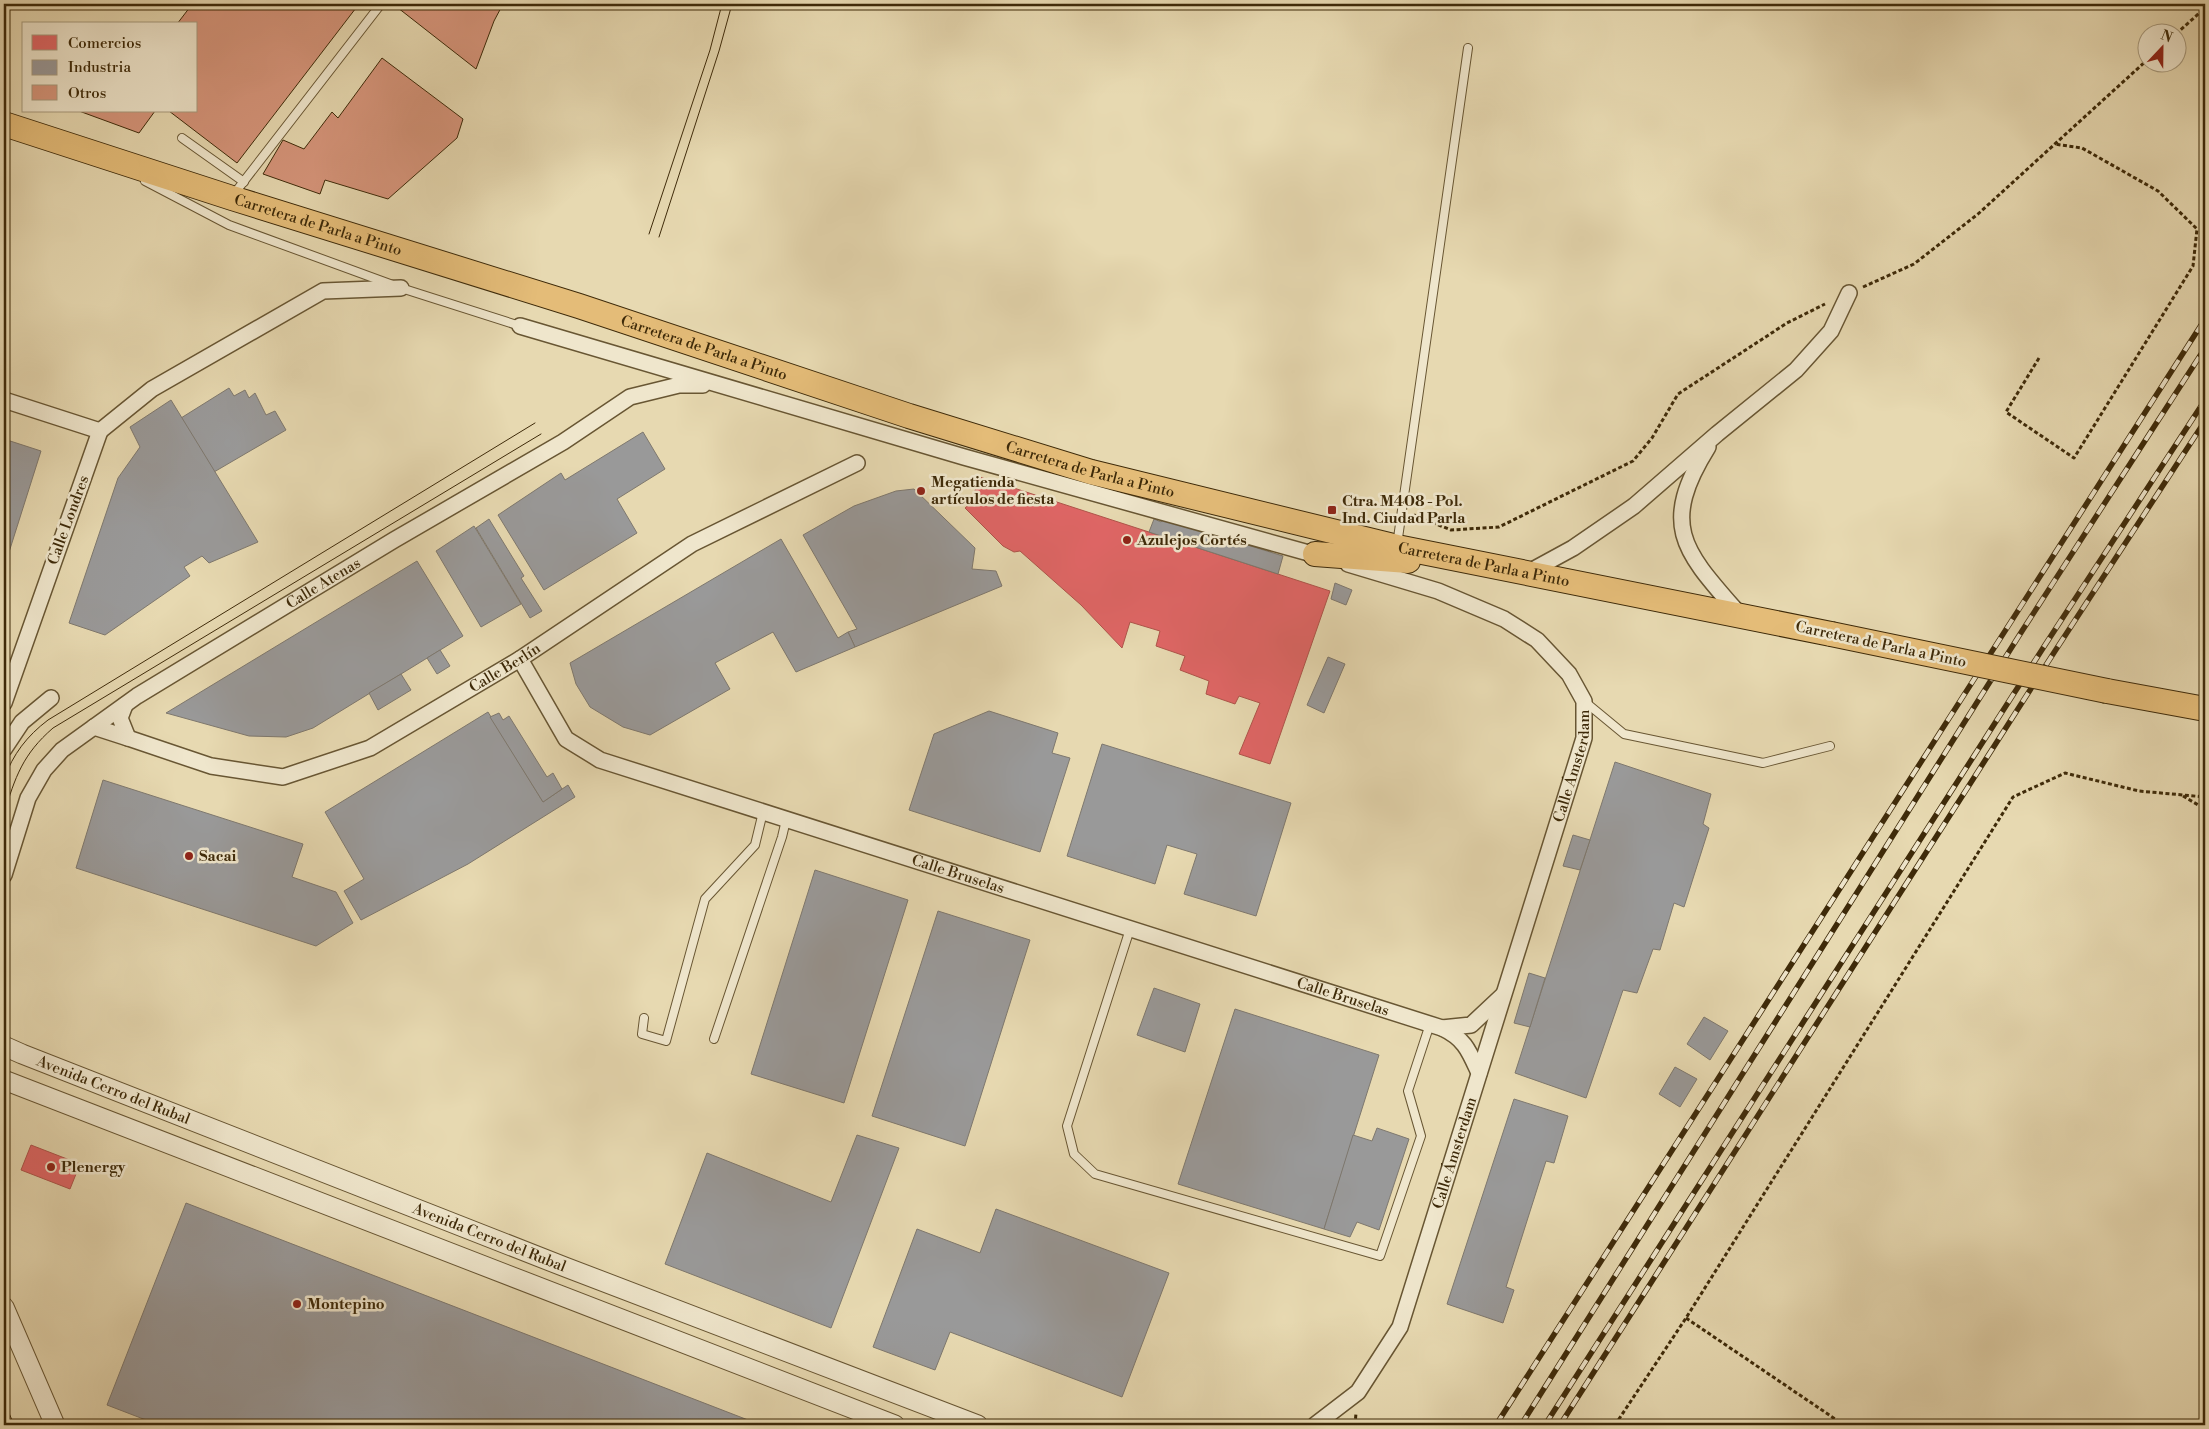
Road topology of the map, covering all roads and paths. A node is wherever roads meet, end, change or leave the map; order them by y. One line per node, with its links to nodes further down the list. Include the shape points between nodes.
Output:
1 (381, 4): 10 (lane)
2 (2205, 8): 3 (path)
3 (2186, 25)
4 (1468, 48): 20 (lane)
5 (2136, 70): 8 (path)
6 (4, 124): 9 (main road, Carretera de Parla a Pinto)
7 (182, 138): 10 (lane)
8 (2054, 144): 12 (path, via 1978,214 1914,264); 14 (path, via 2082,148 2158,190 2197,229 2193,266 2074,458 2006,412)
9 (87, 151): 10 (main road, Carretera de Parla a Pinto); 11 (lane, via 229,224)
10 (238, 190): 21 (main road, Carretera de Parla a Pinto, via 909,416 1091,472)
11 (401, 288): 13 (lane); 17 (street, via 323,291 152,389)
12 (1849, 293): 18 (street, via 1831,331 1796,370); 20 (path, via 1787,322 1678,394 1652,438 1633,461 1499,528 1451,530)
13 (520, 326): 15 (street, Calle Ámsterdam)
14 (2039, 358)
15 (720, 385): 22 (street, Calle Ámsterdam, via 964,457); 30 (street, Calle Atenas, via 679,385 630,397 563,442 394,540)
16 (4, 400): 17 (street)
17 (100, 431): 27 (street, Calle Londres)
18 (1717, 434): 24 (street, via 1634,506 1574,548); 25 (street, via 1693,472 1682,506 1683,532 1690,555)
19 (857, 463): 26 (street, Calle Berlín, via 692,544)
20 (1404, 512): 21 (lane)
21 (1397, 546): 23 (main road, Carretera de Parla a Pinto)
22 (1315, 554): 23 (main road); 29 (street, Calle Ámsterdam, via 1438,592 1504,619 1537,640 1569,674)
23 (1501, 567): 24 (main road, Carretera de Parla a Pinto)
24 (1529, 572): 25 (main road, Carretera de Parla a Pinto)
25 (1740, 615): 31 (main road, Carretera de Parla a Pinto, bridge)
26 (520, 659): 33 (street, Calle Berlín, via 370,748 283,777 211,766); 39 (street, Calle Bruselas, via 566,739 600,760)
27 (4, 698)
28 (51, 698): 35 (street, via 22,722)
29 (1584, 701): 34 (lane, via 1624,734 1762,763); 43 (street, Calle Ámsterdam, via 1584,738)
30 (125, 705): 32 (street, Calle Atenas); 33 (street, via 120,718)
31 (2205, 709)
32 (94, 727): 33 (street, Calle Berlín); 41 (street, Calle Atenas, via 62,750 35,782)
33 (128, 738)
34 (1830, 746)
35 (4, 749)
36 (2181, 795): 37 (path); 38 (path); 51 (path, via 2139,791 2065,773 2014,797)
37 (2205, 797)
38 (2205, 809)
39 (763, 812): 40 (street, Calle Bruselas); 44 (lane, via 755,845 706,900 666,1041 642,1034)
40 (786, 820): 42 (street, Calle Bruselas); 46 (lane)
41 (4, 874)
42 (1130, 929): 45 (street, Calle Bruselas); 45 (lane, via 1067,1126 1074,1154 1095,1174 1380,1256 1421,1136 1408,1092)
43 (1504, 994): 45 (street, via 1471,1025); 48 (street, Calle Ámsterdam)
44 (644, 1018)
45 (1436, 1026): 48 (street, via 1459,1038 1469,1049)
46 (714, 1039)
47 (4, 1046): 56 (street, Avenida Cerro del Rubal, via 556,1264)
48 (1479, 1073): 57 (street, Calle Ámsterdam, via 1400,1326 1358,1392)
49 (4, 1080): 55 (street, Avenida Cerro del Rubal)
50 (4, 1307): 54 (street)
51 (1686, 1318): 58 (path); 59 (path)
52 (4, 1415): 53 (path)
53 (8, 1425)
54 (55, 1425)
55 (895, 1425)
56 (978, 1425)
57 (1315, 1425)
58 (1615, 1425)
59 (1844, 1425)

